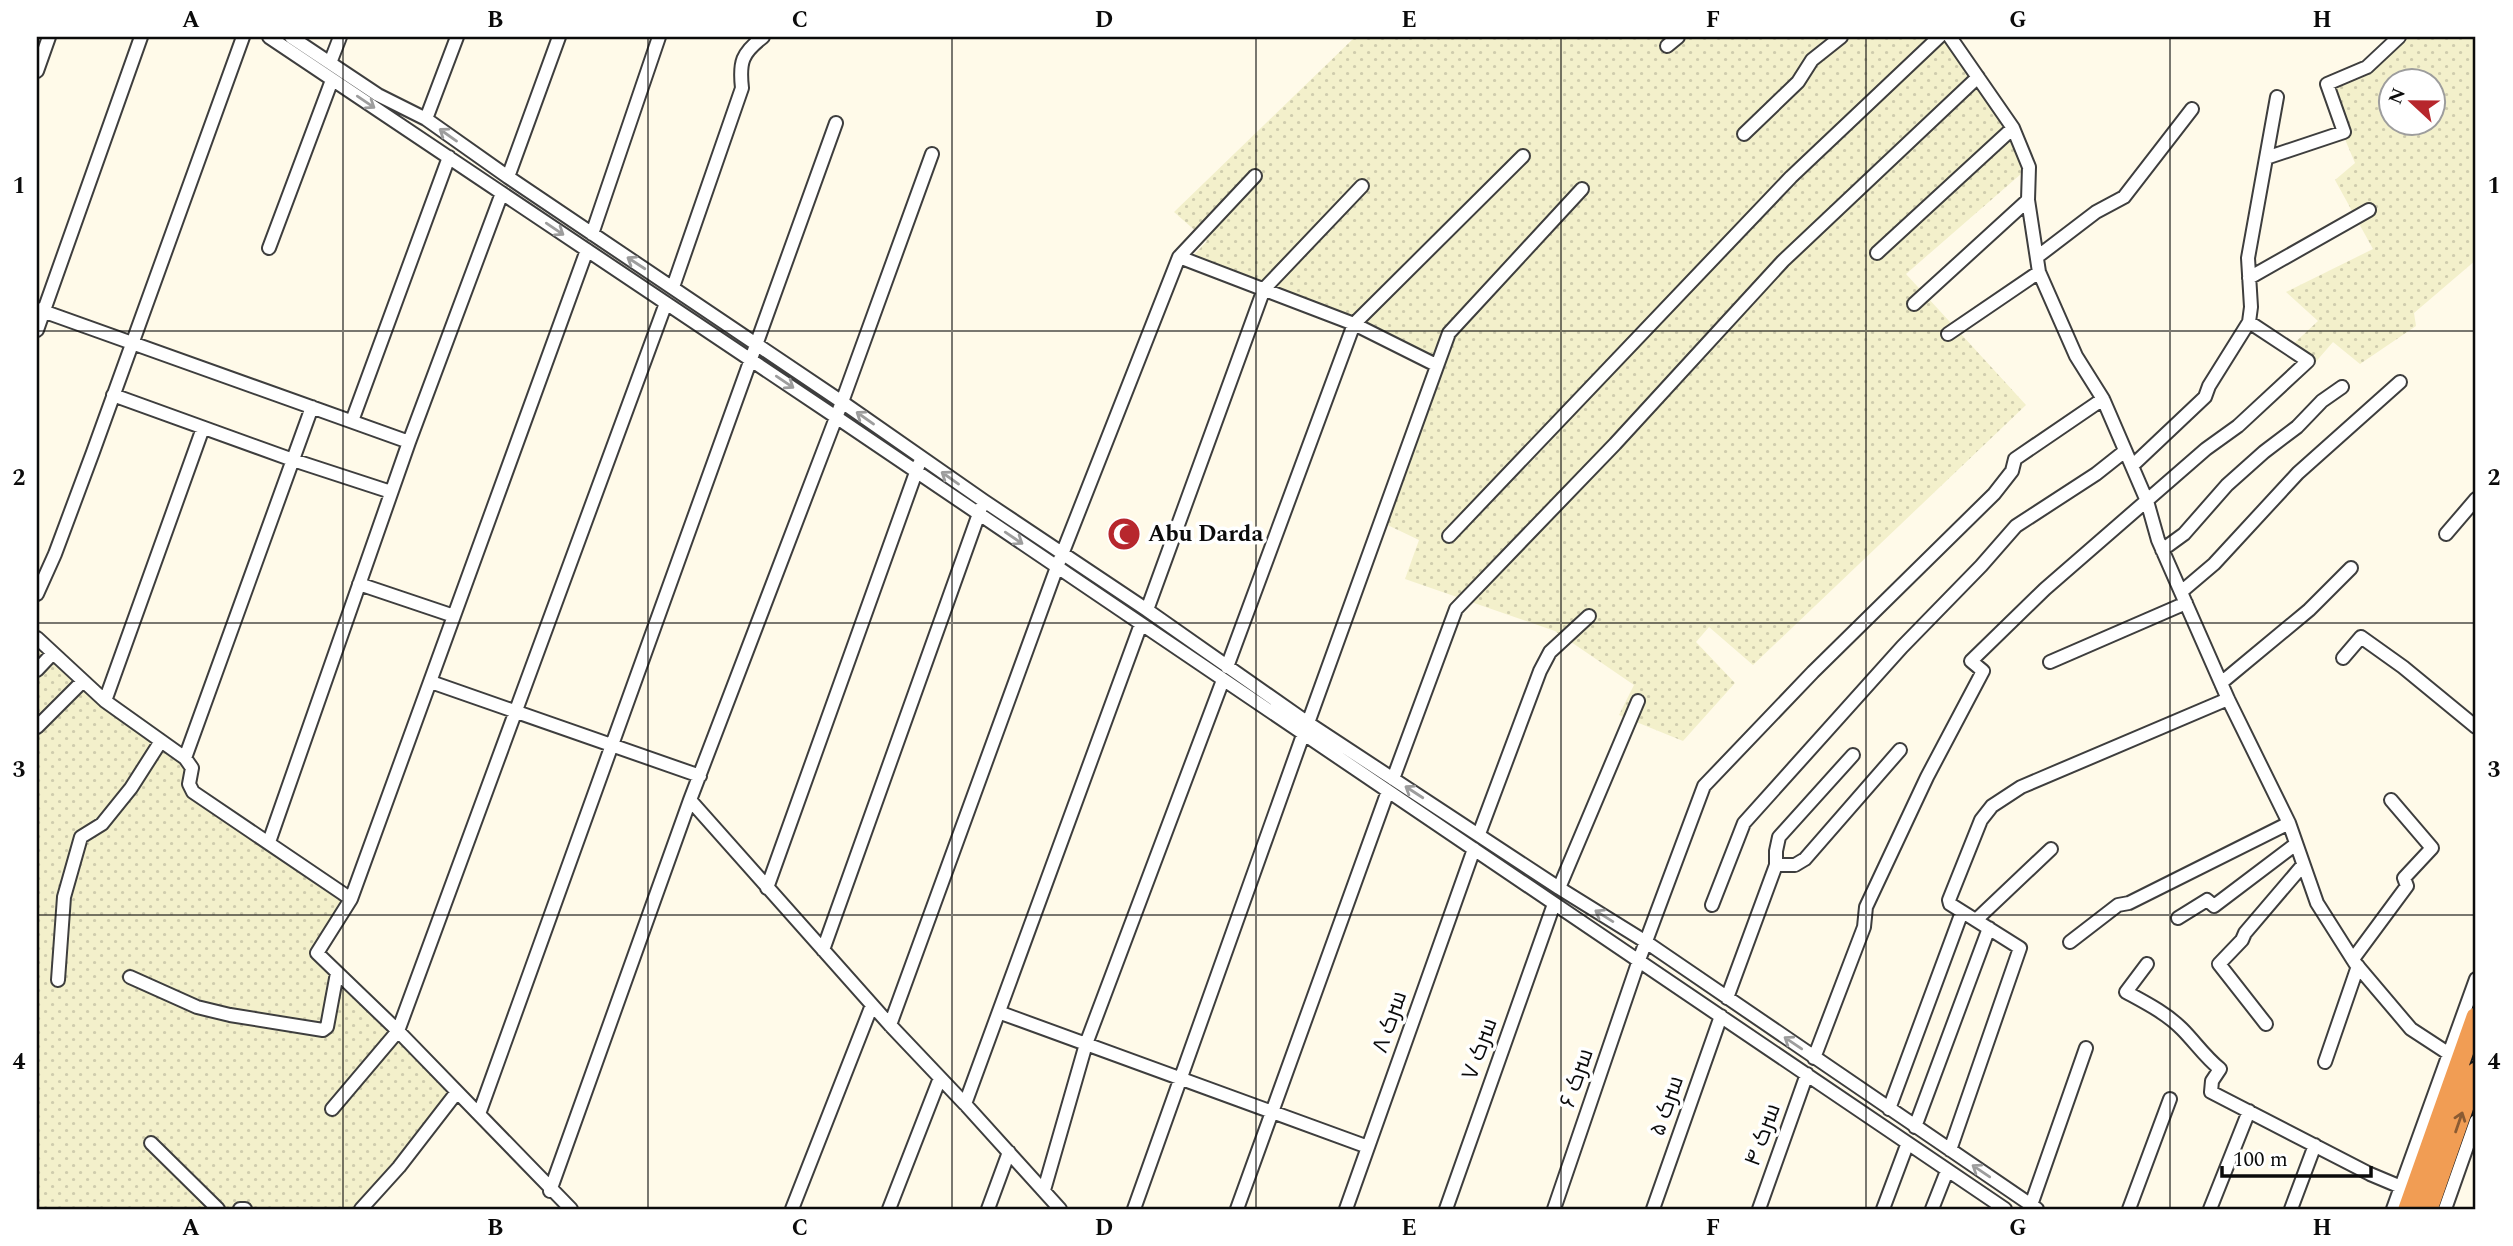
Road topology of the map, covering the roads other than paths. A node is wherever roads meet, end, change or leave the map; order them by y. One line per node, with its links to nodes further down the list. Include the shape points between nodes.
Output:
1 (49, 37): 18 (street)
2 (141, 37): 50 (street)
3 (243, 37): 55 (street)
4 (269, 37): 20 (street)
5 (291, 37): 17 (street)
6 (340, 37): 17 (street)
7 (457, 37): 23 (street)
8 (559, 37): 32 (street)
9 (659, 37): 38 (street)
10 (763, 37): 46 (street, via 744,56 742,88)
11 (1678, 37): 16 (street)
12 (1841, 37): 26 (street, via 1812,60 1798,82)
13 (1939, 37): 79 (street, via 1791,177)
14 (1950, 37): 19 (street)
15 (2399, 37): 30 (street, via 2367,67 2327,85 2344,132)
16 (1667, 46)
17 (330, 63): 23 (street, via 377,95)
18 (37, 71)
19 (1978, 77): 25 (street); 112 (street, via 1783,261 1456,609)
20 (332, 80): 29 (street, one-way to 29); 39 (street)
21 (2277, 97): 30 (street)
22 (2192, 109): 43 (street, via 2124,197 2096,212)
23 (426, 119): 32 (street, one-way to 23)
24 (835, 123): 56 (street)
25 (2013, 128): 36 (street, via 2029,167); 41 (street)
26 (1744, 134)
27 (932, 154): 63 (street)
28 (1523, 156): 52 (street)
29 (449, 158): 35 (street); 66 (street)
30 (2266, 159): 45 (street, via 2248,258)
31 (1255, 176): 42 (street)
32 (508, 177): 38 (street)
33 (1362, 186): 47 (street)
34 (1582, 189): 58 (street, via 1449,332)
35 (502, 193): 40 (street, one-way to 40); 68 (street)
36 (2028, 200): 43 (street); 49 (street)
37 (2369, 210): 45 (street)
38 (592, 234): 46 (street, one-way to 38)
39 (269, 248)
40 (587, 250): 48 (street); 88 (street)
41 (1877, 253)
42 (1180, 257): 47 (street); 81 (street)
43 (2037, 257): 44 (street)
44 (2039, 272): 54 (street); 62 (street, via 2076,356)
45 (2249, 278): 51 (street)
46 (673, 287): 56 (street)
47 (1264, 289): 52 (street); 86 (street)
48 (666, 303): 57 (street); 102 (street)
49 (1914, 304)
50 (40, 310): 53 (street); 55 (street)
51 (2249, 322): 72 (street, via 2206,397); 76 (street, via 2308,361)
52 (1354, 324): 58 (street); 95 (street)
53 (37, 330)
54 (1948, 334)
55 (132, 343): 61 (street); 64 (street)
56 (755, 344): 57 (street); 63 (street)
57 (750, 359): 65 (street, one-way to 65); 107 (street)
58 (1436, 365): 105 (street)
59 (2400, 382): 85 (street, via 2298,473)
60 (2342, 387): 80 (street, via 2227,485 2184,534)
61 (113, 395): 67 (street); 84 (street)
62 (2103, 399): 69 (street); 133 (street, سرک ۶, via 2015,459 2012,471 1994,494 1704,786)
63 (842, 402): 65 (street); 70 (street, one-way to 63)
64 (312, 407): 66 (street); 71 (street)
65 (836, 417): 73 (street); 111 (street)
66 (352, 421): 68 (street)
67 (203, 428): 71 (street); 100 (street)
68 (409, 442): 74 (street)
69 (2125, 451): 72 (street); 128 (street, via 2016,526 1902,647 1744,823)
70 (921, 457): 73 (street); 77 (street, one-way to 70)
71 (293, 460): 74 (street); 110 (street)
72 (2132, 466): 76 (street)
73 (916, 471): 77 (street); 124 (street)
74 (391, 492): 83 (street)
75 (2476, 499): 78 (street)
76 (2147, 501): 80 (street); 153 (street, via 1971,661 1983,671 1866,907 1864,927)
77 (981, 508): 81 (street); 135 (street)
78 (2446, 534)
79 (1450, 536)
80 (2162, 550): 85 (street)
81 (1060, 561): 86 (street); 89 (street); 149 (street)
82 (2351, 568): 98 (street, via 2309,610)
83 (359, 584): 88 (street); 118 (street)
84 (37, 594)
85 (2183, 597): 93 (street); 98 (street)
86 (1147, 610): 95 (street)
87 (1589, 616): 117 (street, via 1550,652 1540,671)
88 (454, 617): 97 (street)
89 (1142, 624): 95 (street); 145 (street)
90 (37, 638): 91 (street)
91 (53, 653): 94 (street); 96 (street)
92 (2343, 658): 104 (street, via 2361,637)
93 (2050, 662)
94 (37, 670)
95 (1225, 673): 105 (street); 151 (street)
96 (82, 682): 100 (street); 103 (street)
97 (430, 682): 102 (street); 126 (street)
98 (2221, 683): 99 (street)
99 (2228, 699): 116 (street); 129 (street, via 2021,787 1992,806 1975,831 1949,900)
100 (105, 701): 106 (street)
101 (1638, 701): 125 (street)
102 (515, 713): 107 (street); 150 (street)
103 (37, 727)
104 (2476, 727)
105 (1306, 729): 112 (street); 113 (street); 158 (street)
106 (161, 741): 110 (street); 142 (street, via 102,824 82,837 64,897)
107 (613, 746): 111 (street); 166 (street)
108 (1900, 750): 122 (street, via 1805,859 1795,865)
109 (1853, 755): 122 (street, via 1779,837)
110 (185, 758): 118 (street, via 192,768 189,784 193,792)
111 (700, 776): 114 (street)
112 (1393, 779): 117 (street, one-way to 112)
113 (1388, 791): 120 (street); 165 (street)
114 (690, 800): 124 (street); 178 (street)
115 (2391, 800): 137 (street, via 2432,848 2404,878 2407,886)
116 (2289, 823): 119 (street); 134 (street, via 2118,905)
117 (1479, 834): 125 (street)
118 (269, 842): 126 (street)
119 (2296, 844): 123 (street); 130 (street, via 2214,906 2207,900)
120 (1474, 849): 127 (street); 172 (street, سرک ۸)
121 (2051, 849): 131 (street)
122 (1776, 865): 143 (street)
123 (2303, 865): 137 (street, via 2318,903); 148 (street, via 2219,964)
124 (767, 888): 135 (street)
125 (1559, 888): 133 (street, one-way to 125)
126 (351, 898): 139 (street, via 316,952)
127 (1554, 904): 136 (street); 190 (street, سرک ۷)
128 (1712, 905)
129 (1962, 912): 131 (street); 163 (street)
130 (2178, 918)
131 (1976, 920): 132 (street)
132 (1989, 928): 168 (street); 173 (street, via 2020,948)
133 (1646, 942): 136 (street, سرک ۶); 143 (street)
134 (2070, 942)
135 (823, 950): 144 (street)
136 (1639, 960): 146 (street); 191 (street, سرک ۶)
137 (2355, 962): 154 (street); 155 (street, via 2411,1029)
138 (2147, 964): 164 (street, via 2126,992 2180,1027 2220,1069 2211,1092)
139 (337, 973): 140 (street, via 323,1030 197,1007); 150 (street)
140 (130, 977)
141 (2476, 979): 155 (street)
142 (58, 980)
143 (1727, 998): 153 (street, one-way to 143)
144 (872, 1005): 149 (street); 183 (street)
145 (1001, 1013): 151 (street); 161 (street)
146 (1721, 1016): 156 (street); 192 (street, سرک ۵)
147 (2476, 1017): 155 (highway)
148 (2266, 1024)
149 (890, 1026): 157 (street)
150 (398, 1031): 159 (street); 162 (street)
151 (1086, 1044): 158 (street); 177 (street)
152 (2087, 1048): 179 (street)
153 (1814, 1058): 163 (street)
154 (2325, 1062)
155 (2462, 1062): 176 (street); 201 (highway); 202 (highway, one-way to 155)
156 (1807, 1074): 170 (street); 193 (street, سرک ۴)
157 (940, 1077): 161 (street); 184 (street)
158 (1179, 1078): 165 (street); 187 (street)
159 (457, 1092): 166 (street); 181 (street)
160 (2170, 1099): 197 (street)
161 (965, 1104): 174 (street)
162 (332, 1109)
163 (1889, 1110): 168 (street)
164 (2249, 1111): 171 (street); 198 (street)
165 (1271, 1112): 172 (street); 188 (street)
166 (480, 1114): 178 (street)
167 (2476, 1121): 203 (street)
168 (1915, 1127): 173 (street)
169 (151, 1143): 180 (street)
170 (1907, 1145): 175 (street); 194 (street)
171 (2315, 1145): 176 (street); 199 (street)
172 (1368, 1147): 189 (street, سرک ۸)
173 (1950, 1150): 179 (street, one-way to 173)
174 (1009, 1152): 177 (street); 185 (street)
175 (1947, 1171): 195 (street); 196 (street)
176 (2401, 1187): 200 (street)
177 (1044, 1189): 186 (street)
178 (551, 1191): 182 (street)
179 (2034, 1207)
180 (218, 1209)
181 (361, 1209)
182 (571, 1209)
183 (792, 1209)
184 (889, 1209)
185 (988, 1209)
186 (1060, 1209)
187 (1134, 1209)
188 (1237, 1209)
189 (1346, 1209)
190 (1446, 1209)
191 (1554, 1209)
192 (1653, 1209)
193 (1759, 1209)
194 (1883, 1209)
195 (1932, 1209)
196 (2005, 1209)
197 (2129, 1209)
198 (2210, 1209)
199 (2291, 1209)
200 (2393, 1209)
201 (2408, 1209)
202 (2428, 1209)
203 (2445, 1209)

